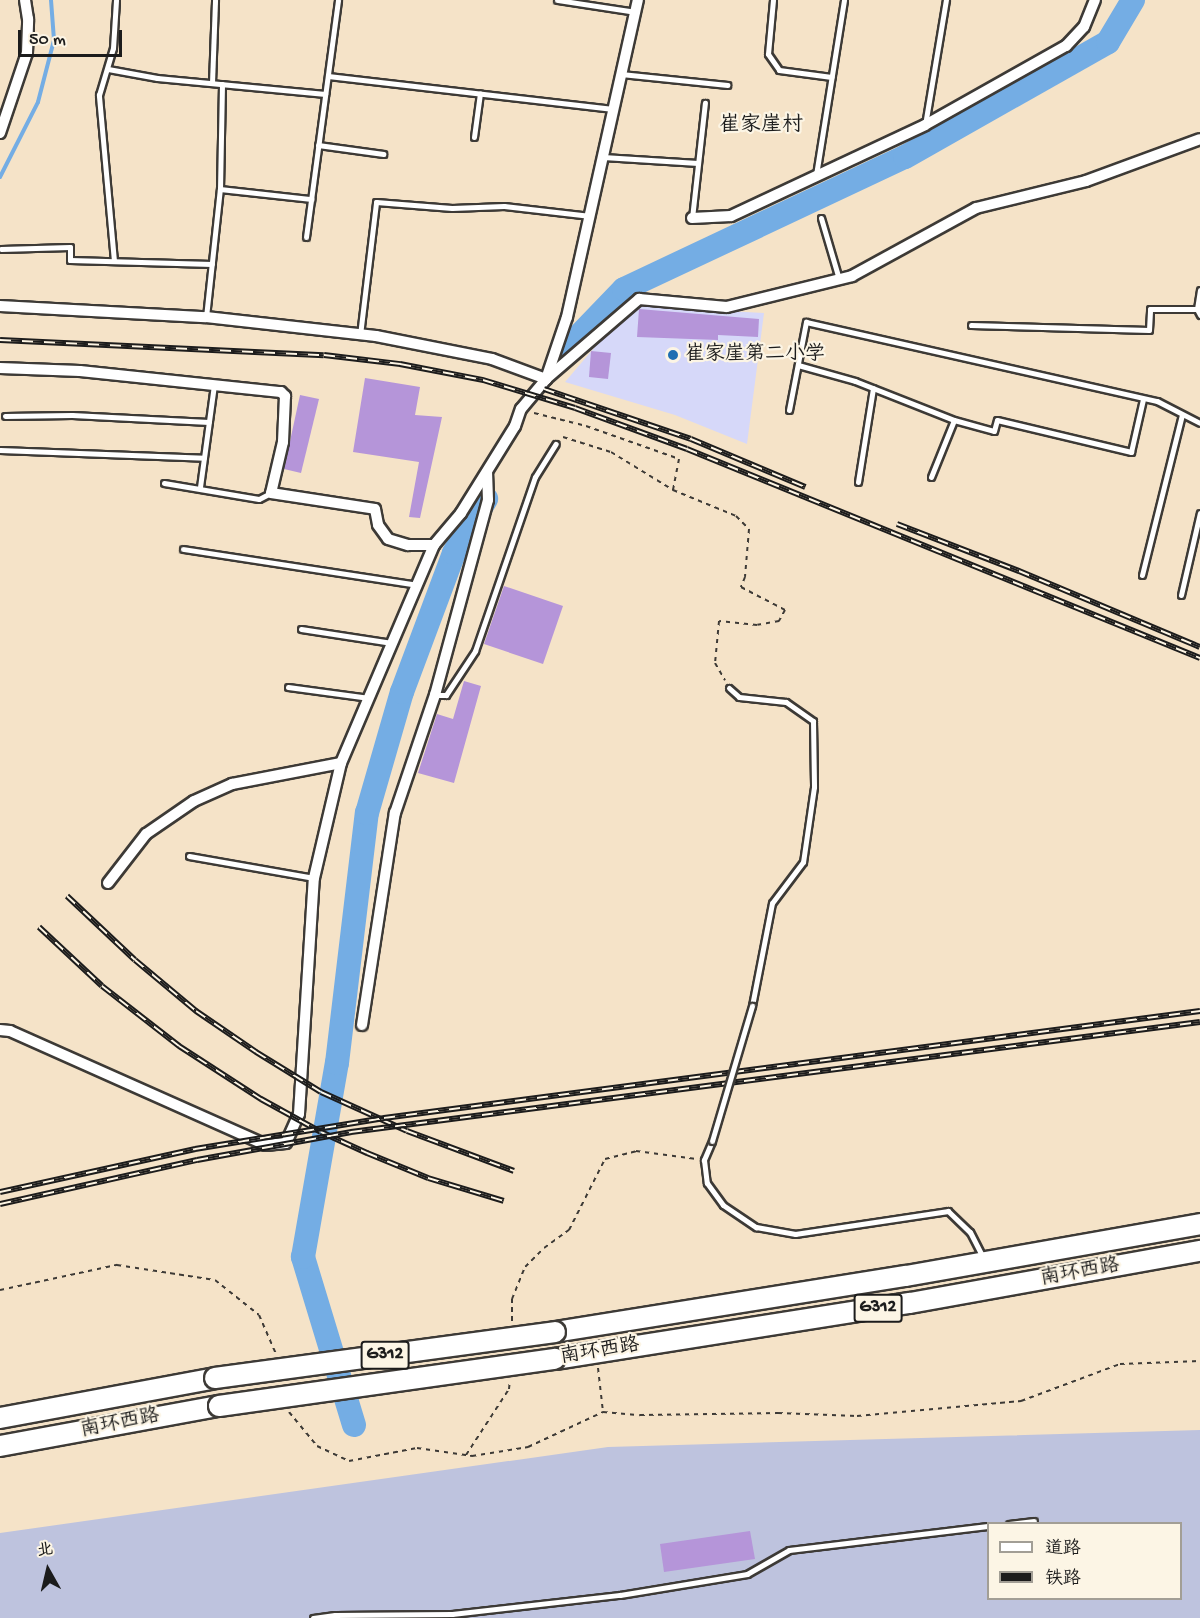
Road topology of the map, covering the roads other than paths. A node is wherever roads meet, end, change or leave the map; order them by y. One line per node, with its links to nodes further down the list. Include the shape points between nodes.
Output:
1 (25, 0): 24 (street, via 27,53)
2 (116, 0): 12 (lane, via 114,48)
3 (215, 0): 16 (lane)
4 (338, 0): 14 (lane)
5 (557, 0): 11 (lane)
6 (638, 0): 11 (street)
7 (773, 0): 15 (lane, via 768,54 779,70)
8 (844, 0): 15 (lane)
9 (946, 0): 23 (lane)
10 (1095, 0): 23 (street, via 1084,27 1066,46)
11 (635, 12): 13 (street)
12 (108, 69): 16 (lane); 39 (lane, via 99,95)
13 (621, 74): 18 (lane); 22 (street)
14 (328, 75): 19 (lane); 20 (lane)
15 (832, 77): 31 (lane)
16 (212, 83): 17 (lane)
17 (222, 84): 20 (lane); 32 (lane)
18 (727, 86)
19 (480, 93): 22 (lane); 25 (lane)
20 (325, 94): 27 (lane)
21 (705, 104): 30 (lane)
22 (613, 109): 29 (street)
23 (925, 125): 31 (street)
24 (0, 133)
25 (474, 137)
26 (1200, 139): 41 (street, via 1086,181 976,208 852,276)
27 (318, 145): 28 (lane); 33 (lane)
28 (383, 154)
29 (603, 157): 30 (lane); 34 (street)
30 (698, 163): 35 (lane)
31 (816, 177): 35 (street, via 731,216)
32 (220, 189): 33 (lane); 40 (lane)
33 (311, 199): 37 (lane)
34 (590, 216): 47 (lane, via 504,206 452,208 375,202); 50 (street, via 567,317)
35 (692, 218)
36 (821, 219): 41 (lane)
37 (306, 237)
38 (1, 249): 39 (lane, via 70,247 70,260)
39 (114, 261): 40 (lane)
40 (212, 264): 45 (lane)
41 (839, 279): 50 (street, via 727,307 639,299)
42 (1200, 290): 44 (lane)
43 (0, 306): 45 (street)
44 (1199, 312): 46 (lane, via 1150,309 1149,330)
45 (206, 317): 47 (street)
46 (971, 325)
47 (360, 335): 50 (street, via 492,359)
48 (798, 365): 52 (lane); 53 (lane, via 806,322); 54 (lane)
49 (0, 368): 51 (street, via 80,371)
50 (546, 379): 63 (street, via 521,409)
51 (214, 385): 58 (lane); 68 (street, via 281,392 285,396 283,442)
52 (873, 388): 57 (lane); 65 (lane)
53 (1143, 399): 55 (lane, via 1157,401); 57 (lane, via 1131,453 997,420 994,432)
54 (789, 410)
55 (1182, 415): 59 (lane); 72 (lane)
56 (5, 416): 58 (lane)
57 (954, 420): 64 (lane)
58 (209, 422): 62 (lane)
59 (1200, 423)
60 (556, 444): 79 (lane, via 535,477 475,651 446,695)
61 (0, 450): 62 (lane)
62 (204, 458): 67 (lane)
63 (487, 472): 70 (street, via 461,513); 79 (street, via 488,500)
64 (931, 477)
65 (858, 482)
66 (165, 483): 67 (lane)
67 (200, 487): 68 (lane, via 258,499)
68 (271, 493): 70 (street, via 375,509 378,525 388,539 408,545)
69 (1200, 513): 74 (lane)
70 (434, 545): 73 (street)
71 (183, 549): 73 (lane)
72 (1142, 575)
73 (417, 585): 76 (street)
74 (1181, 595)
75 (302, 629): 76 (lane)
76 (392, 643): 80 (street)
77 (288, 687): 80 (lane)
78 (729, 688): 89 (lane, bridge, via 739,696 786,702 813,722 814,787 803,862 772,903 752,1006 704,1160 707,1183 733,1214 756,1227 795,1234 948,1211 970,1232)
79 (435, 695): 85 (street, via 395,813)
80 (369, 698): 81 (street)
81 (341, 763): 83 (street); 84 (street, via 232,784 194,801 146,834)
82 (189, 856): 83 (lane)
83 (314, 878): 86 (street, via 299,1114 286,1143 266,1145)
84 (108, 883)
85 (362, 1024)
86 (0, 1029)
87 (1200, 1224): 89 (highway, 南环西路 / G312)
88 (1200, 1251): 91 (highway, 南环西路 / G312, bridge, via 910,1303 596,1353 219,1406)
89 (986, 1262): 90 (highway, 南环西路 / G312, bridge, via 555,1332 214,1378)
90 (0, 1418)
91 (0, 1446)
92 (1034, 1521): 93 (lane)
93 (1026, 1522)
94 (987, 1526): 95 (lane, via 789,1550 747,1574 620,1595 452,1614)
95 (313, 1618)

